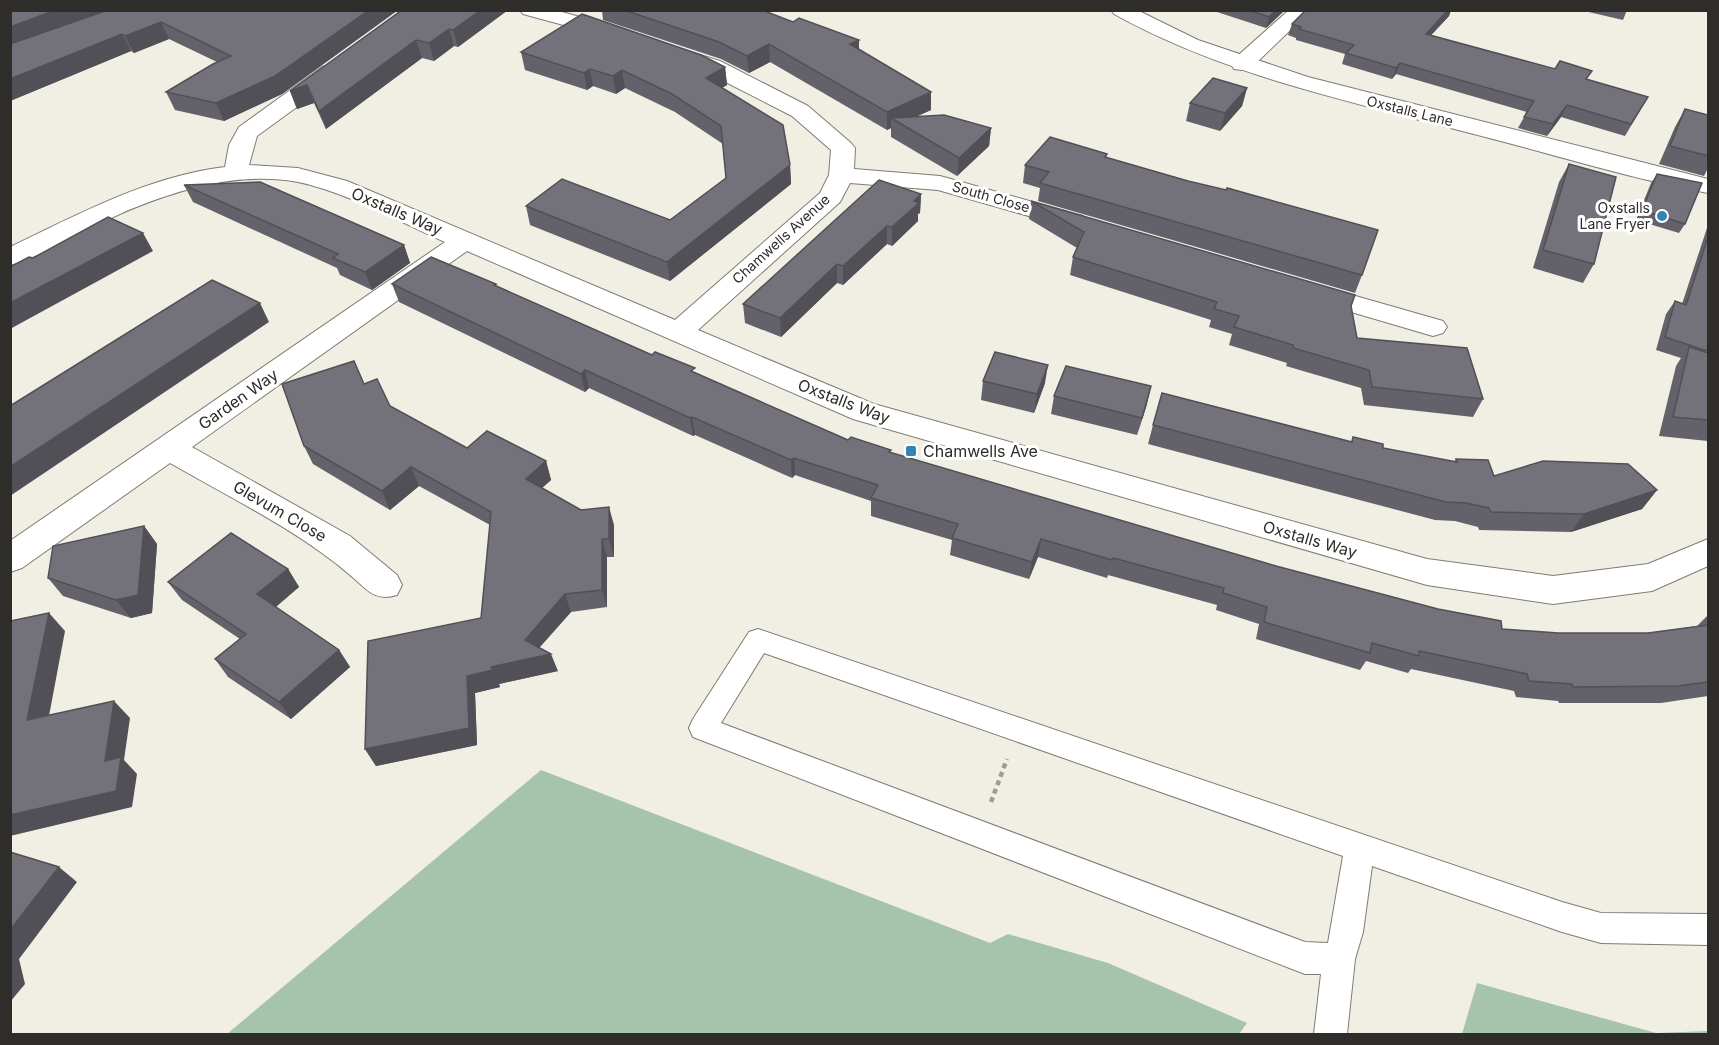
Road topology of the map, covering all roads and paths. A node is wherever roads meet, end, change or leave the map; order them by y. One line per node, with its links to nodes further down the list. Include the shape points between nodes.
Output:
1 (530, 10): 7 (street, Chamwells Avenue, via 596,26 712,66 800,111 843,148)
2 (1121, 10): 5 (street, Oxstalls Lane, via 1185,43)
3 (1301, 10): 5 (street)
4 (345, 61): 6 (street, via 247,132)
5 (1242, 64): 8 (street, Oxstalls Lane, via 1320,88)
6 (236, 173): 10 (street, Oxstalls Way, via 298,175 338,186); 11 (street, Oxstalls Way, via 197,178 129,201)
7 (841, 175): 9 (street, South Close, via 940,183); 14 (street, Chamwells Avenue, via 831,197)
8 (1708, 186)
9 (1092, 227)
10 (465, 240): 14 (street, Oxstalls Way); 15 (street, Garden Way)
11 (10, 257)
12 (1287, 284): 13 (street, via 1375,320)
13 (1433, 327)
14 (678, 332): 16 (street, Oxstalls Way, via 864,412 1427,572 1553,590 1652,577)
15 (169, 448): 17 (street, Garden Way); 18 (street, Glevum Close, via 338,545)
16 (1708, 552)
17 (10, 559)
18 (385, 585)
19 (1018, 729): 20 (path); 20 (lane, via 758,640 702,728); 21 (lane)
20 (980, 834): 23 (lane, via 1305,958)
21 (1360, 846): 22 (lane, via 1601,928); 23 (lane)
22 (1708, 930)
23 (1339, 959): 24 (lane)
24 (1330, 1035)

